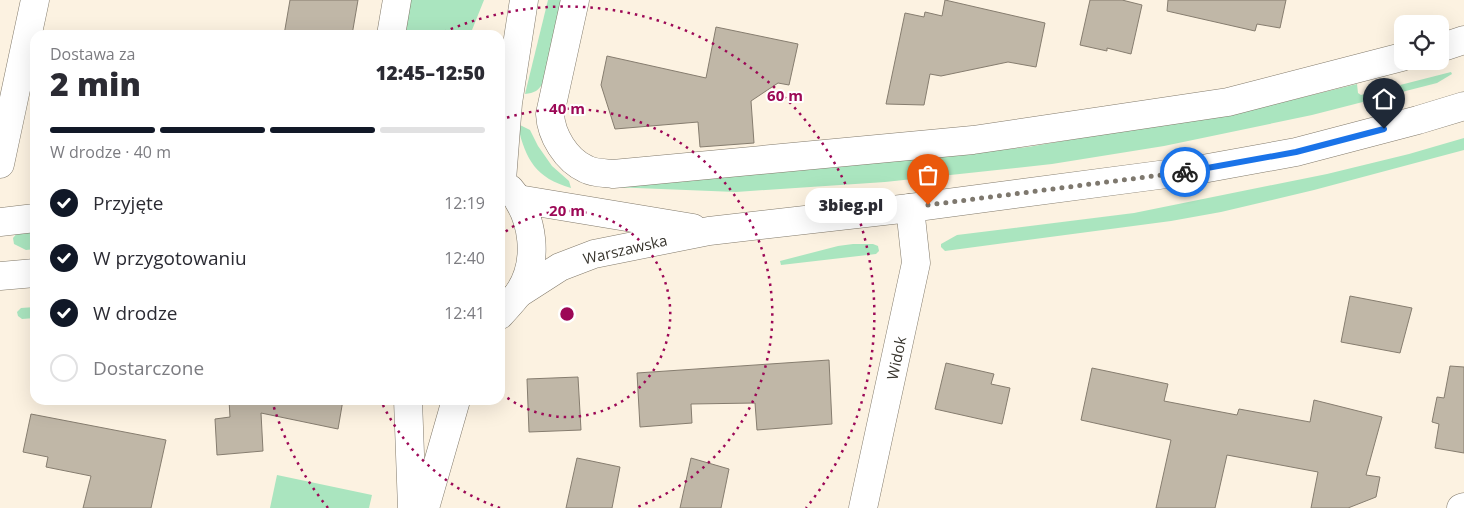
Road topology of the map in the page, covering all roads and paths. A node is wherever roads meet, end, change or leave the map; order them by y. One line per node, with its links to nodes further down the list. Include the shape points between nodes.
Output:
1 (35, 0): 12 (main road)
2 (397, 0): 6 (main road)
3 (518, 0): 7 (main road)
4 (524, 0): 13 (main road, via 508,103)
5 (575, 0): 10 (main road, via 550,121 559,142 574,162 587,170 614,174 973,140 1228,102)
6 (392, 30)
7 (503, 30)
8 (1464, 40): 9 (main road)
9 (1449, 45)
10 (1394, 59)
11 (1464, 106): 14 (main road, Warszawska, via 1296,152 1215,167)
12 (0, 164)
13 (507, 186): 17 (main road, Warszawska); 20 (main road, via 527,216 531,236 527,275)
14 (910, 208): 17 (main road, Warszawska); 26 (main road, Widok, via 916,263)
15 (30, 219): 16 (main road)
16 (0, 222)
17 (710, 231): 20 (main road, Warszawska, via 594,254 560,267)
18 (30, 273): 19 (main road)
19 (0, 276)
20 (518, 294): 21 (main road)
21 (505, 309)
22 (408, 405): 24 (main road)
23 (455, 405): 25 (main road)
24 (412, 508)
25 (425, 508)
26 (863, 508)

